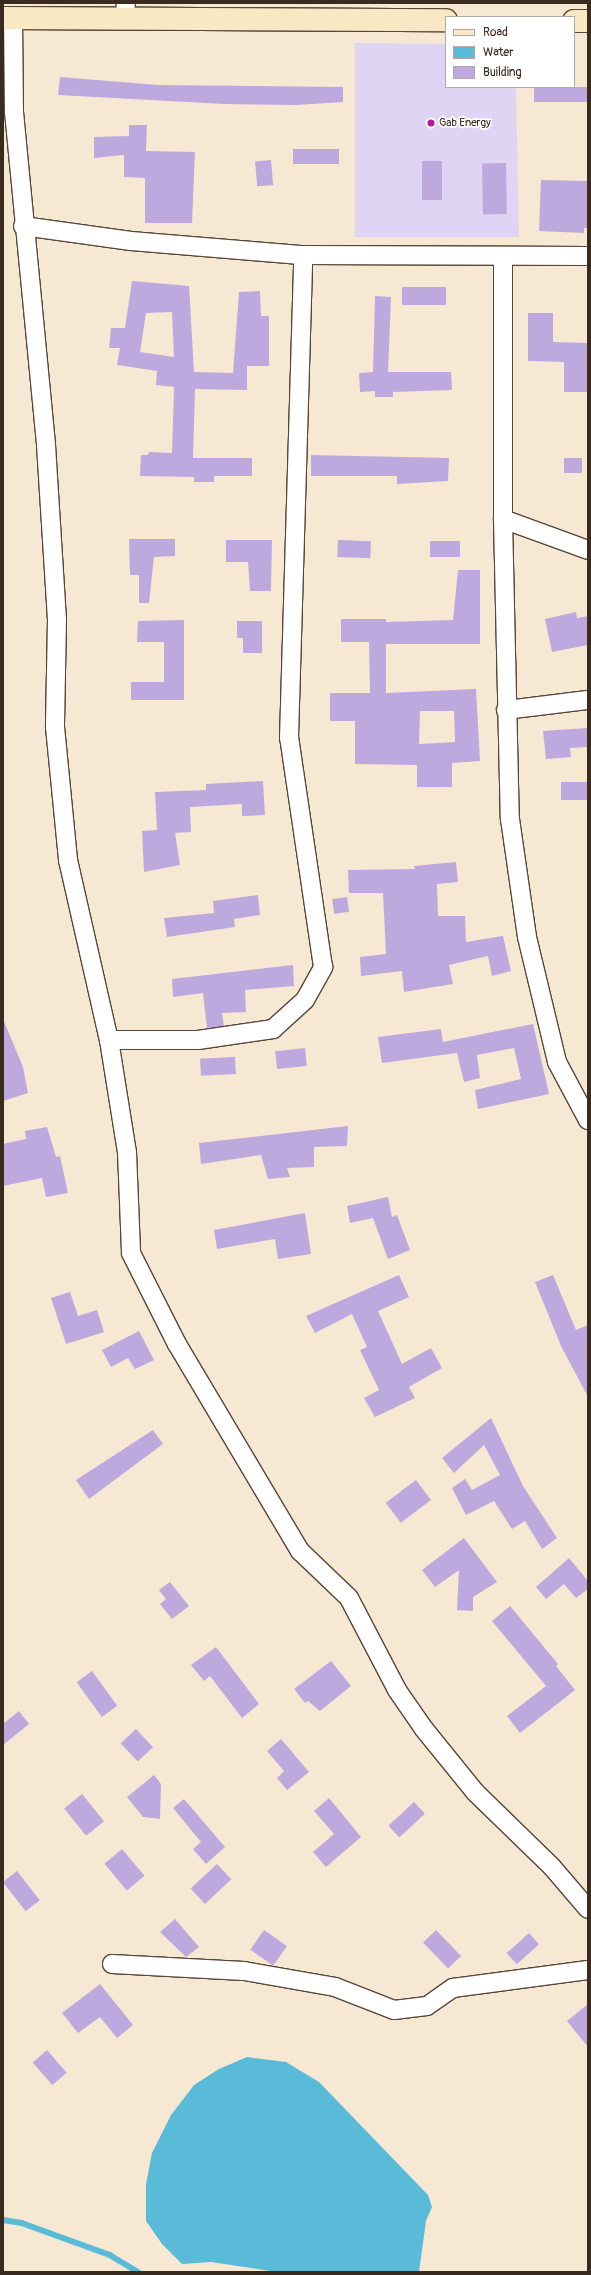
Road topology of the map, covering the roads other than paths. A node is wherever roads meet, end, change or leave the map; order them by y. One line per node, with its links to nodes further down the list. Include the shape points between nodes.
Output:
1 (125, 10): 2 (main road); 3 (main road)
2 (8, 18): 6 (street)
3 (445, 20)
4 (575, 21): 5 (main road)
5 (588, 21)
6 (23, 226): 7 (street, via 131,241); 14 (street, via 46,445 57,620 55,727 68,860)
7 (302, 255): 9 (street); 14 (street, via 289,738 323,967 305,1000 273,1029 198,1040)
8 (588, 256): 9 (street)
9 (503, 258): 10 (street)
10 (503, 519): 11 (street); 13 (street)
11 (588, 550)
12 (588, 700): 13 (street)
13 (506, 710): 15 (street, via 510,819 527,937 557,1062)
14 (109, 1040): 16 (street, via 127,1152 131,1252 177,1344 300,1551 349,1598 397,1690 424,1729 475,1792 552,1867)
15 (588, 1120)
16 (588, 1910)
17 (112, 1964): 18 (street, via 244,1971 335,1987 394,2010 428,2006 453,1988)
18 (588, 1970)

